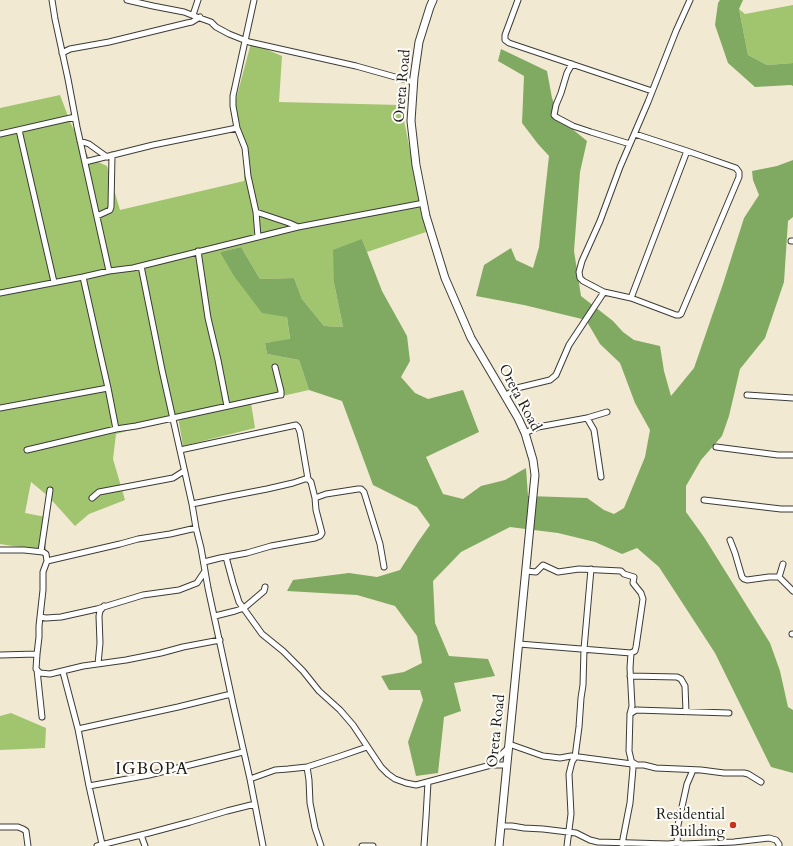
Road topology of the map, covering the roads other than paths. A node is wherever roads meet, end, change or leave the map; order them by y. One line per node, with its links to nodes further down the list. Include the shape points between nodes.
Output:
1 (52, 0): 12 (street)
2 (127, 0): 8 (street)
3 (198, 0): 9 (street)
4 (254, 0): 11 (street)
5 (433, 0): 16 (street, Oreta Road, via 419,42)
6 (518, 0): 13 (street, via 505,40)
7 (690, 0): 17 (street)
8 (142, 2): 9 (street)
9 (193, 15): 10 (street)
10 (200, 18): 11 (street); 12 (street)
11 (246, 41): 16 (street); 19 (street, via 233,96)
12 (62, 53): 18 (street)
13 (562, 60): 14 (street); 15 (street)
14 (572, 64): 15 (street); 17 (street)
15 (567, 74): 24 (street, via 554,115 573,126)
16 (413, 82): 28 (street, Oreta Road, via 411,121)
17 (652, 91): 22 (street)
18 (75, 117): 20 (street); 23 (street)
19 (237, 128): 26 (street); 29 (street, via 244,148)
20 (19, 130): 21 (street); 39 (street)
21 (0, 134)
22 (634, 134): 24 (street); 25 (street)
23 (80, 141): 26 (street); 27 (street)
24 (630, 144): 40 (street, via 579,272 583,282)
25 (687, 151): 42 (street); 42 (street, via 736,168 739,177 681,314 676,315)
26 (109, 156): 27 (street); 30 (street, via 111,207)
27 (85, 162): 30 (street)
28 (424, 203): 32 (street); 46 (street, Oreta Road, via 445,278 471,338)
29 (256, 212): 31 (street); 34 (street)
30 (97, 216): 37 (street)
31 (285, 221): 32 (street); 33 (street)
32 (298, 227): 33 (street)
33 (286, 230): 34 (street)
34 (258, 237): 35 (street)
35 (198, 251): 36 (street); 48 (street, via 208,318)
36 (141, 266): 37 (street); 51 (street)
37 (109, 271): 38 (street)
38 (83, 277): 39 (street); 44 (street)
39 (54, 282): 41 (street)
40 (604, 292): 42 (street); 46 (street, via 570,346 556,375 550,380 517,388)
41 (0, 293)
42 (630, 298)
43 (275, 367): 48 (street, via 281,394)
44 (108, 388): 49 (street); 53 (street)
45 (747, 395): 47 (street)
46 (505, 396): 54 (street, Oreta Road)
47 (793, 398)
48 (227, 406): 51 (street)
49 (0, 408)
50 (607, 412): 52 (street)
51 (172, 418): 53 (street); 57 (street)
52 (587, 418): 54 (street, via 538,427); 60 (street, via 594,430)
53 (116, 429): 56 (street)
54 (525, 433): 81 (street, Oreta Road, via 535,475)
55 (716, 447): 58 (street)
56 (27, 450)
57 (180, 450): 59 (street); 61 (street, via 296,426 300,432)
58 (793, 455)
59 (184, 471): 65 (street, via 173,478 99,492); 68 (street)
60 (601, 477)
61 (308, 480): 62 (street); 68 (street)
62 (313, 488): 64 (street); 66 (street)
63 (50, 490): 73 (street)
64 (326, 494): 66 (street); 78 (street, via 358,489 364,492 380,544)
65 (92, 498)
66 (315, 498): 74 (street, via 322,533 320,536)
67 (704, 500): 69 (street)
68 (192, 504): 70 (street)
69 (793, 509)
70 (196, 528): 75 (street); 76 (street)
71 (730, 540): 82 (street, via 744,579)
72 (0, 550): 73 (street)
73 (41, 551): 75 (street, via 46,554)
74 (226, 557): 76 (street); 88 (street, via 236,594)
75 (47, 560): 90 (street, via 43,569)
76 (204, 562): 80 (street)
77 (783, 564): 82 (street)
78 (384, 567)
79 (591, 569): 81 (street, via 558,572 543,565 536,572); 93 (street); 94 (street, via 621,571 634,577 633,583 643,599 636,647)
80 (205, 571): 83 (street); 84 (street)
81 (526, 571): 92 (street, Oreta Road)
82 (779, 577): 86 (street)
83 (197, 583): 84 (street); 87 (street, via 179,590 143,595)
84 (208, 584): 89 (street)
85 (265, 587): 88 (street, via 264,591)
86 (793, 591)
87 (104, 606): 90 (street, via 61,617); 97 (street, via 98,623)
88 (244, 608): 89 (street); 108 (street, via 262,634 283,650 319,691 340,710)
89 (215, 616): 91 (street)
90 (40, 617): 95 (street)
91 (220, 640): 97 (street); 101 (street)
92 (519, 644): 93 (street); 107 (street, Oreta Road)
93 (584, 649): 94 (street); 110 (street)
94 (631, 653): 100 (street)
95 (37, 654): 96 (street); 98 (street)
96 (0, 655)
97 (98, 664): 99 (street)
98 (36, 669): 99 (street, via 44,674); 105 (street)
99 (63, 672): 106 (street)
100 (630, 676): 102 (street); 103 (street, via 680,678 685,686)
101 (230, 694): 106 (street); 109 (street)
102 (634, 708): 103 (street); 114 (street, via 630,714 629,751)
103 (686, 712): 104 (street)
104 (729, 713)
105 (42, 716)
106 (78, 729): 123 (street)
107 (509, 746): 111 (street); 112 (street); 113 (street, Oreta Road)
108 (367, 747): 115 (street); 121 (street, via 388,774 406,783 416,785)
109 (243, 752): 120 (street); 123 (street)
110 (575, 757): 111 (street); 114 (street); 116 (street)
111 (560, 758): 116 (street)
112 (491, 765): 113 (street); 121 (street)
113 (507, 765): 125 (street, Oreta Road)
114 (633, 765): 117 (street); 129 (street, via 630,803)
115 (307, 766): 120 (street, via 276,770); 136 (street, via 310,803)
116 (570, 769): 127 (street)
117 (686, 769): 118 (street); 119 (street)
118 (693, 770): 119 (street); 122 (street, via 744,773)
119 (690, 775): 130 (street, via 678,825)
120 (250, 779): 124 (street)
121 (428, 782): 139 (street)
122 (761, 782)
123 (89, 786): 131 (street)
124 (255, 804): 128 (street); 135 (street)
125 (501, 826): 127 (street); 140 (street, Oreta Road)
126 (0, 827): 133 (street, via 18,827 26,831)
127 (569, 832): 129 (street, via 598,842); 141 (street)
128 (141, 835): 131 (street); 134 (street)
129 (622, 844): 132 (street)
130 (678, 844): 132 (street); 142 (street, via 769,838 776,840)
131 (100, 845)
132 (668, 845)
133 (28, 846)
134 (145, 846)
135 (263, 846)
136 (321, 846)
137 (362, 846): 138 (street)
138 (371, 846)
139 (424, 846)
140 (499, 846)
141 (567, 846)
142 (779, 846)

